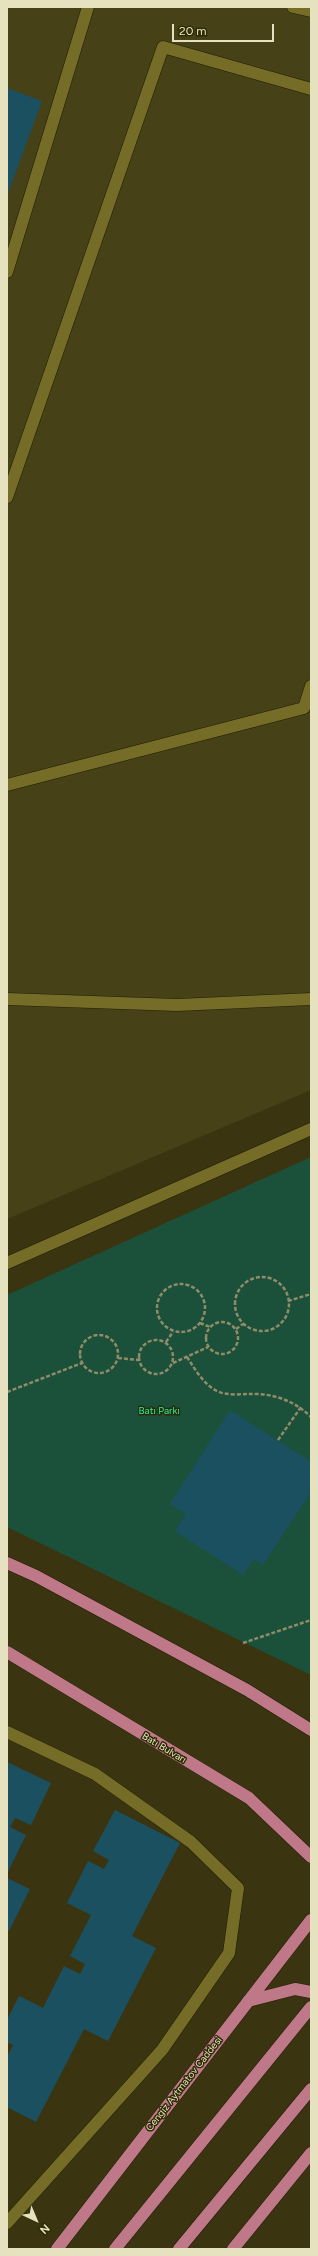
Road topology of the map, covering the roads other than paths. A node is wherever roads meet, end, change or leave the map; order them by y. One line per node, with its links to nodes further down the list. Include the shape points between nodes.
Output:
1 (88, 7): 5 (street)
2 (293, 7): 3 (street)
3 (311, 11)
4 (311, 89): 6 (street, via 163,47)
5 (7, 272)
6 (7, 498)
7 (311, 686): 8 (street, via 304,708)
8 (7, 785)
9 (7, 999): 10 (street, via 177,1006)
10 (311, 999)
11 (311, 1129): 12 (street)
12 (7, 1263)
13 (7, 1563): 15 (main road, via 36,1576 247,1690)
14 (7, 1652): 17 (main road, Batı Bulvarı, via 249,1798)
15 (311, 1730)
16 (7, 1732): 24 (street, via 95,1774 191,1842 238,1888 229,1953 162,2050)
17 (311, 1857)
18 (311, 1920): 20 (main road, Cengiz Aytmatov Caddesi)
19 (311, 1992): 20 (main road, via 295,1989)
20 (248, 2001): 25 (main road, Cengiz Aytmatov Caddesi)
21 (311, 2007): 26 (main road)
22 (311, 2089): 27 (main road)
23 (311, 2153): 28 (main road)
24 (7, 2223)
25 (57, 2249)
26 (115, 2249)
27 (179, 2249)
28 (233, 2249)

